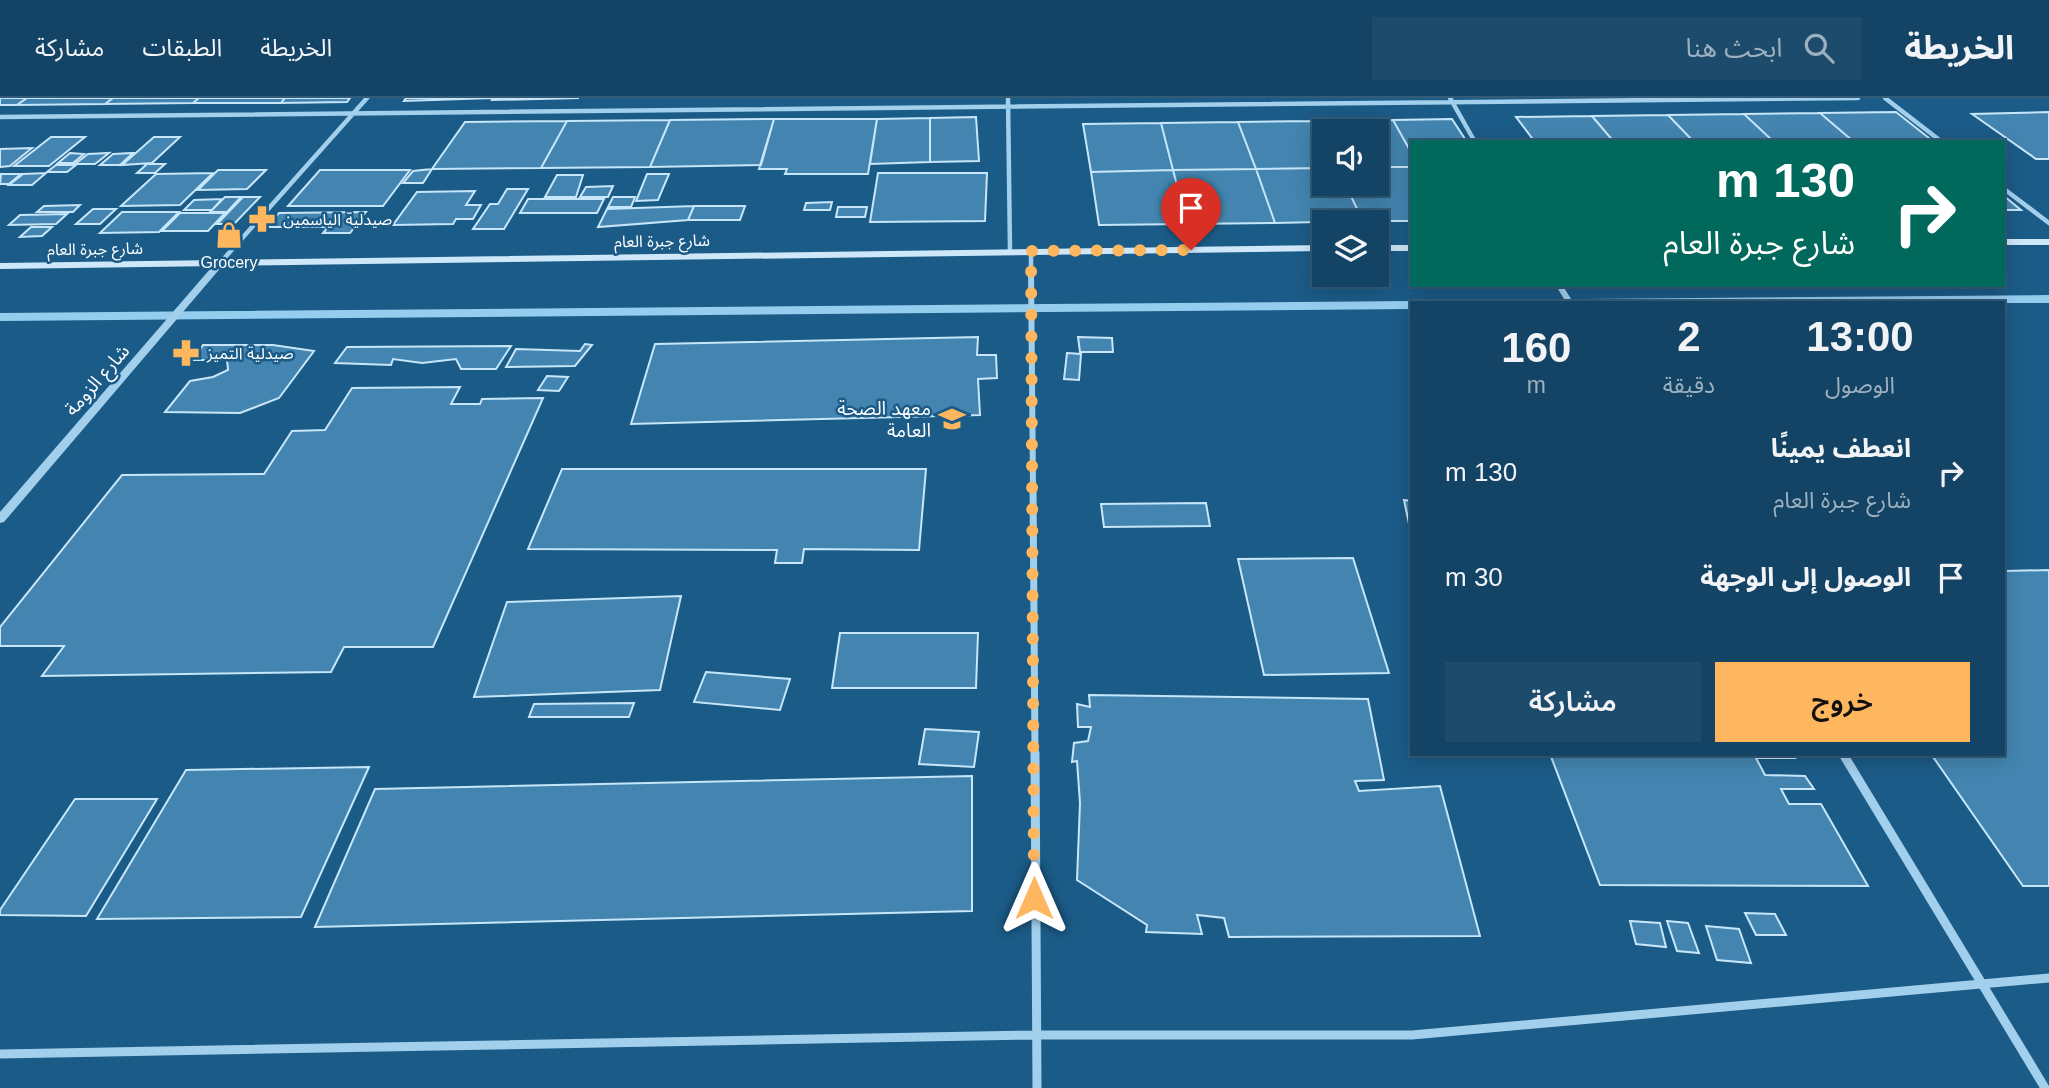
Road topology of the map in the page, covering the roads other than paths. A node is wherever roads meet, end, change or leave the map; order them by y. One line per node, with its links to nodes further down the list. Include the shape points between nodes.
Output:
1 (367, 98): 7 (street)
2 (1007, 98): 6 (street)
3 (1858, 98): 5 (street)
4 (1885, 98): 10 (street)
5 (1452, 101): 6 (street); 9 (street)
6 (1007, 106): 7 (street); 18 (street)
7 (355, 113): 8 (street); 20 (street)
8 (0, 117)
9 (1474, 140)
10 (1939, 140)
11 (2005, 190): 12 (street)
12 (2049, 223)
13 (2005, 242): 14 (main road)
14 (2049, 242)
15 (1312, 248): 19 (main road, شارع جبرة العام)
16 (1389, 248): 17 (main road)
17 (1410, 248)
18 (1010, 251): 19 (main road, شارع جبرة العام); 20 (main road, شارع جبرة العام)
19 (1031, 251): 26 (street)
20 (220, 263): 21 (main road, شارع جبرة العام); 22 (street, شارع الزومة)
21 (0, 266)
22 (0, 519)
23 (1844, 756): 25 (street)
24 (2049, 978): 25 (street)
25 (1981, 982): 26 (street, via 1676,1014 1412,1035); 29 (street)
26 (1035, 1035): 27 (street); 28 (street)
27 (0, 1054)
28 (1037, 1088)
29 (2045, 1088)

